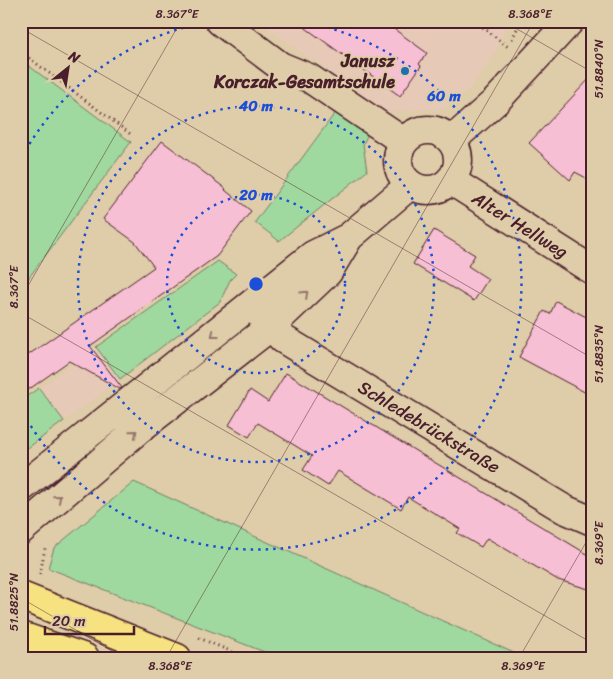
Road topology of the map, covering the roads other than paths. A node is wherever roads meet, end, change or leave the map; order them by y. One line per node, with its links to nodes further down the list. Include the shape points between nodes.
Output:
1 (220, 21): 4 (street, via 280,66 309,78)
2 (570, 21): 3 (street, via 496,101)
3 (451, 140): 4 (street, via 436,131 427,130 410,136); 5 (street, via 456,148 457,165)
4 (404, 142): 6 (street, via 398,159)
5 (450, 180): 6 (street, via 427,189); 8 (street, Alter Hellweg)
6 (410, 185): 7 (street)
7 (349, 237): 9 (street, via 313,255); 10 (street, one-way to 7, via 328,272)
8 (592, 270)
9 (252, 305): 10 (street, Schledebrückstraße); 11 (street, one-way to 11)
10 (270, 328): 12 (street, Schledebrückstraße, via 283,339 564,509); 13 (street, one-way to 10, via 138,430)
11 (21, 488)
12 (592, 521)
13 (21, 530)
14 (21, 596): 17 (main road)
15 (21, 636): 16 (main road)
16 (86, 658)
17 (177, 658)

